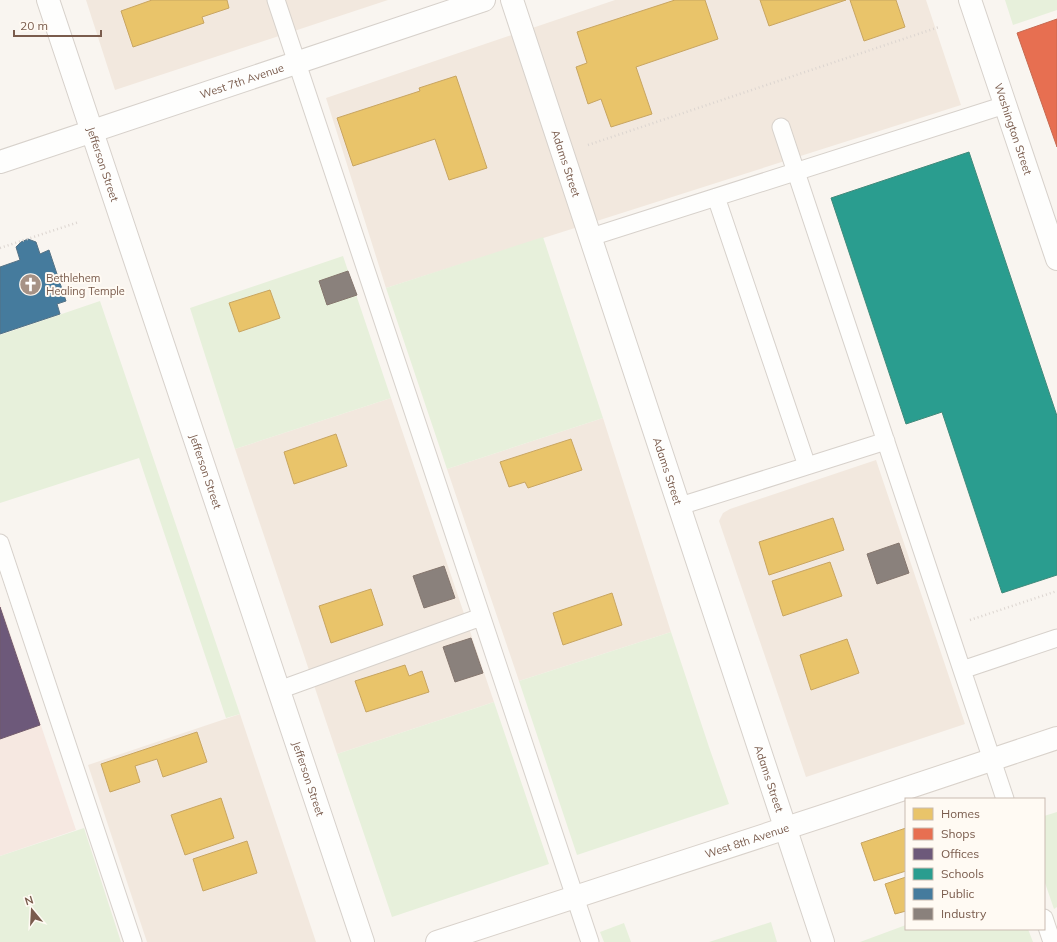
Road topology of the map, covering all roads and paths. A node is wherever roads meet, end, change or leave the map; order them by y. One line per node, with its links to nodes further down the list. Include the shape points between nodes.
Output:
1 (48, 0): 10 (street, Jefferson Street)
2 (276, 0): 7 (lane)
3 (484, 0): 7 (street, West 7th Avenue)
4 (512, 0): 16 (street, Adams Street)
5 (970, 0): 8 (street, Washington Street)
6 (938, 27): 11 (path)
7 (297, 63): 10 (street, West 7th Avenue); 24 (lane)
8 (1005, 105): 13 (lane); 18 (street, Washington Street)
9 (781, 127): 13 (lane)
10 (92, 131): 12 (street, West 7th Avenue); 28 (street, Jefferson Street)
11 (588, 145)
12 (0, 162)
13 (796, 171): 14 (lane); 19 (lane)
14 (716, 197): 16 (lane); 20 (lane)
15 (79, 222): 17 (path)
16 (591, 237): 21 (street, Adams Street)
17 (0, 248)
18 (1057, 259)
19 (886, 441): 20 (lane); 27 (lane)
20 (807, 466): 21 (lane)
21 (680, 506): 32 (street, Adams Street)
22 (0, 543): 35 (lane)
23 (1057, 592): 25 (path)
24 (482, 616): 28 (lane); 33 (lane)
25 (970, 621)
26 (1057, 638): 27 (lane)
27 (962, 670): 30 (lane)
28 (279, 690): 36 (street, Jefferson Street)
29 (1057, 738): 30 (street, West 8th Avenue)
30 (992, 759): 31 (lane); 32 (street, West 8th Avenue)
31 (1005, 798)
32 (786, 828): 33 (street, West 8th Avenue); 39 (street, Adams Street)
33 (575, 897): 37 (street, West 8th Avenue); 38 (lane)
34 (1045, 921): 40 (lane)
35 (133, 942)
36 (363, 942)
37 (437, 942)
38 (590, 942)
39 (823, 942)
40 (1052, 942)

